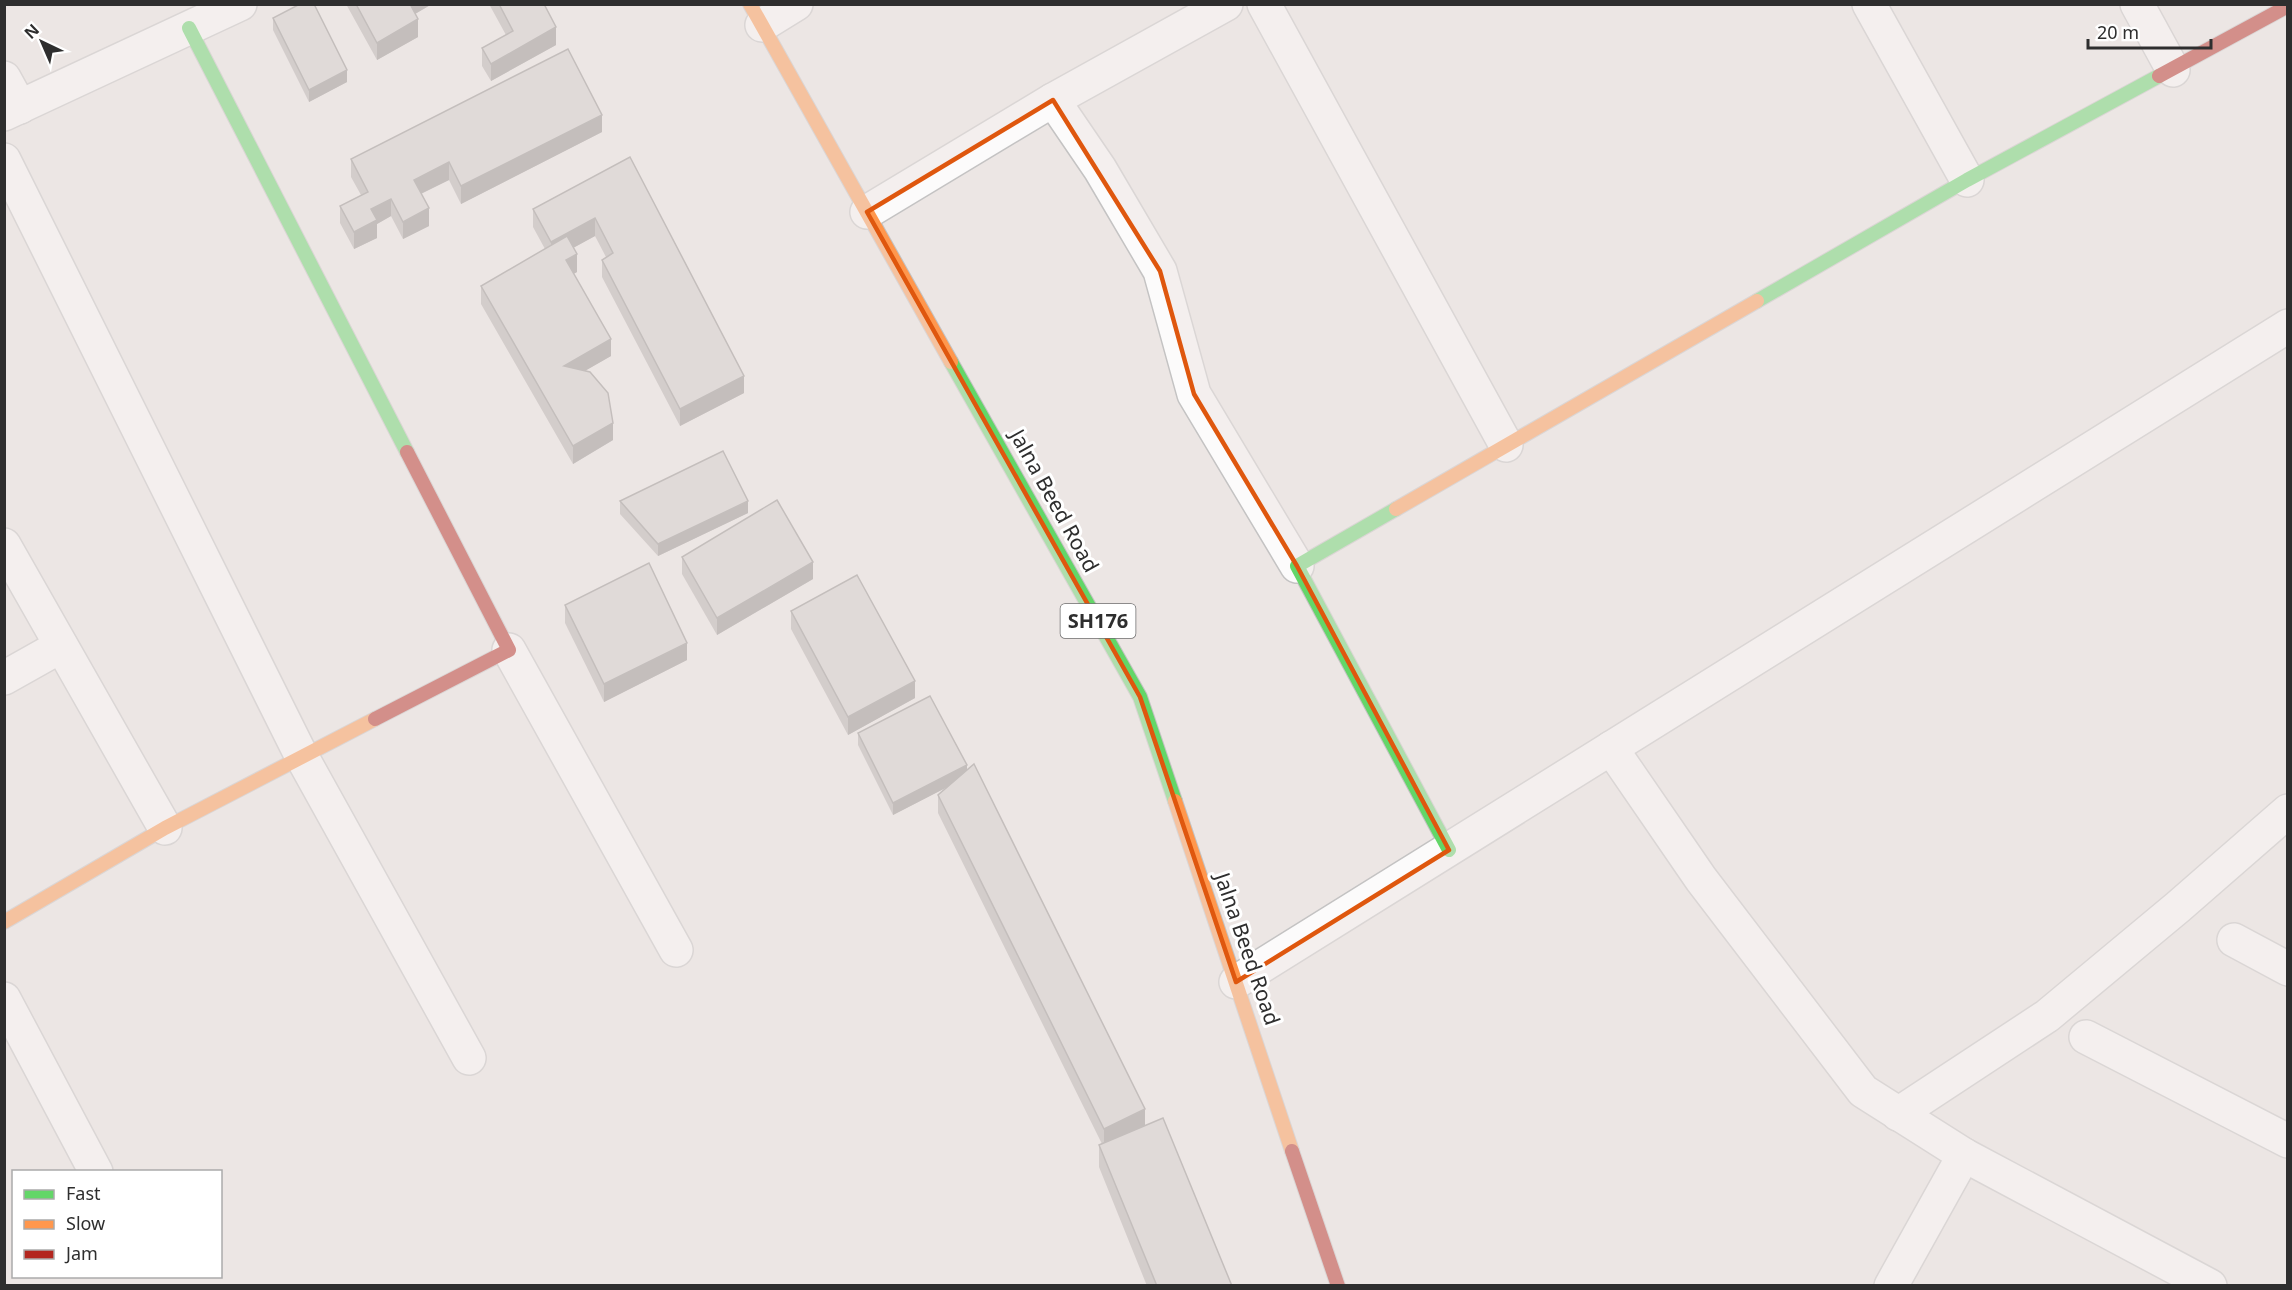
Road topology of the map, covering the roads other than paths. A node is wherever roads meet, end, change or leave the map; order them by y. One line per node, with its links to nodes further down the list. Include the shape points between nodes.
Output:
1 (796, 4): 8 (street)
2 (1226, 4): 12 (street)
3 (1264, 4): 18 (street)
4 (1869, 4): 15 (street)
5 (2137, 4): 10 (street)
6 (2288, 6): 10 (street)
7 (225, 8): 9 (street)
8 (756, 15): 16 (street, Jalna Beed Road / SH176)
9 (189, 28): 13 (street); 22 (street)
10 (2173, 70): 15 (street)
11 (4, 78): 13 (street)
12 (1053, 100): 16 (street); 20 (street, via 1100,169 1160,271 1194,394)
13 (12, 111)
14 (4, 160): 25 (street)
15 (1967, 180): 18 (street)
16 (867, 212): 33 (street, Jalna Beed Road / SH176, via 1140,696)
17 (2288, 326): 24 (street)
18 (1506, 445): 20 (street)
19 (4, 545): 21 (street)
20 (1297, 566): 28 (street)
21 (61, 646): 23 (street); 27 (street)
22 (509, 650): 25 (street); 31 (street)
23 (4, 678)
24 (1611, 748): 28 (street); 37 (street, via 1701,879 1863,1091)
25 (302, 757): 27 (street); 36 (street)
26 (2288, 811): 37 (street, via 2047,1016)
27 (165, 828): 29 (street)
28 (1449, 850): 33 (street)
29 (4, 922)
30 (2234, 940): 32 (street)
31 (676, 950)
32 (2288, 969)
33 (1236, 982): 41 (street, Jalna Beed Road / SH176)
34 (4, 999): 40 (street)
35 (2086, 1037): 38 (street)
36 (469, 1058)
37 (1898, 1114): 39 (street)
38 (2288, 1142)
39 (1964, 1155): 42 (street); 43 (street)
40 (95, 1170)
41 (1338, 1286)
42 (1891, 1286)
43 (2210, 1286)

